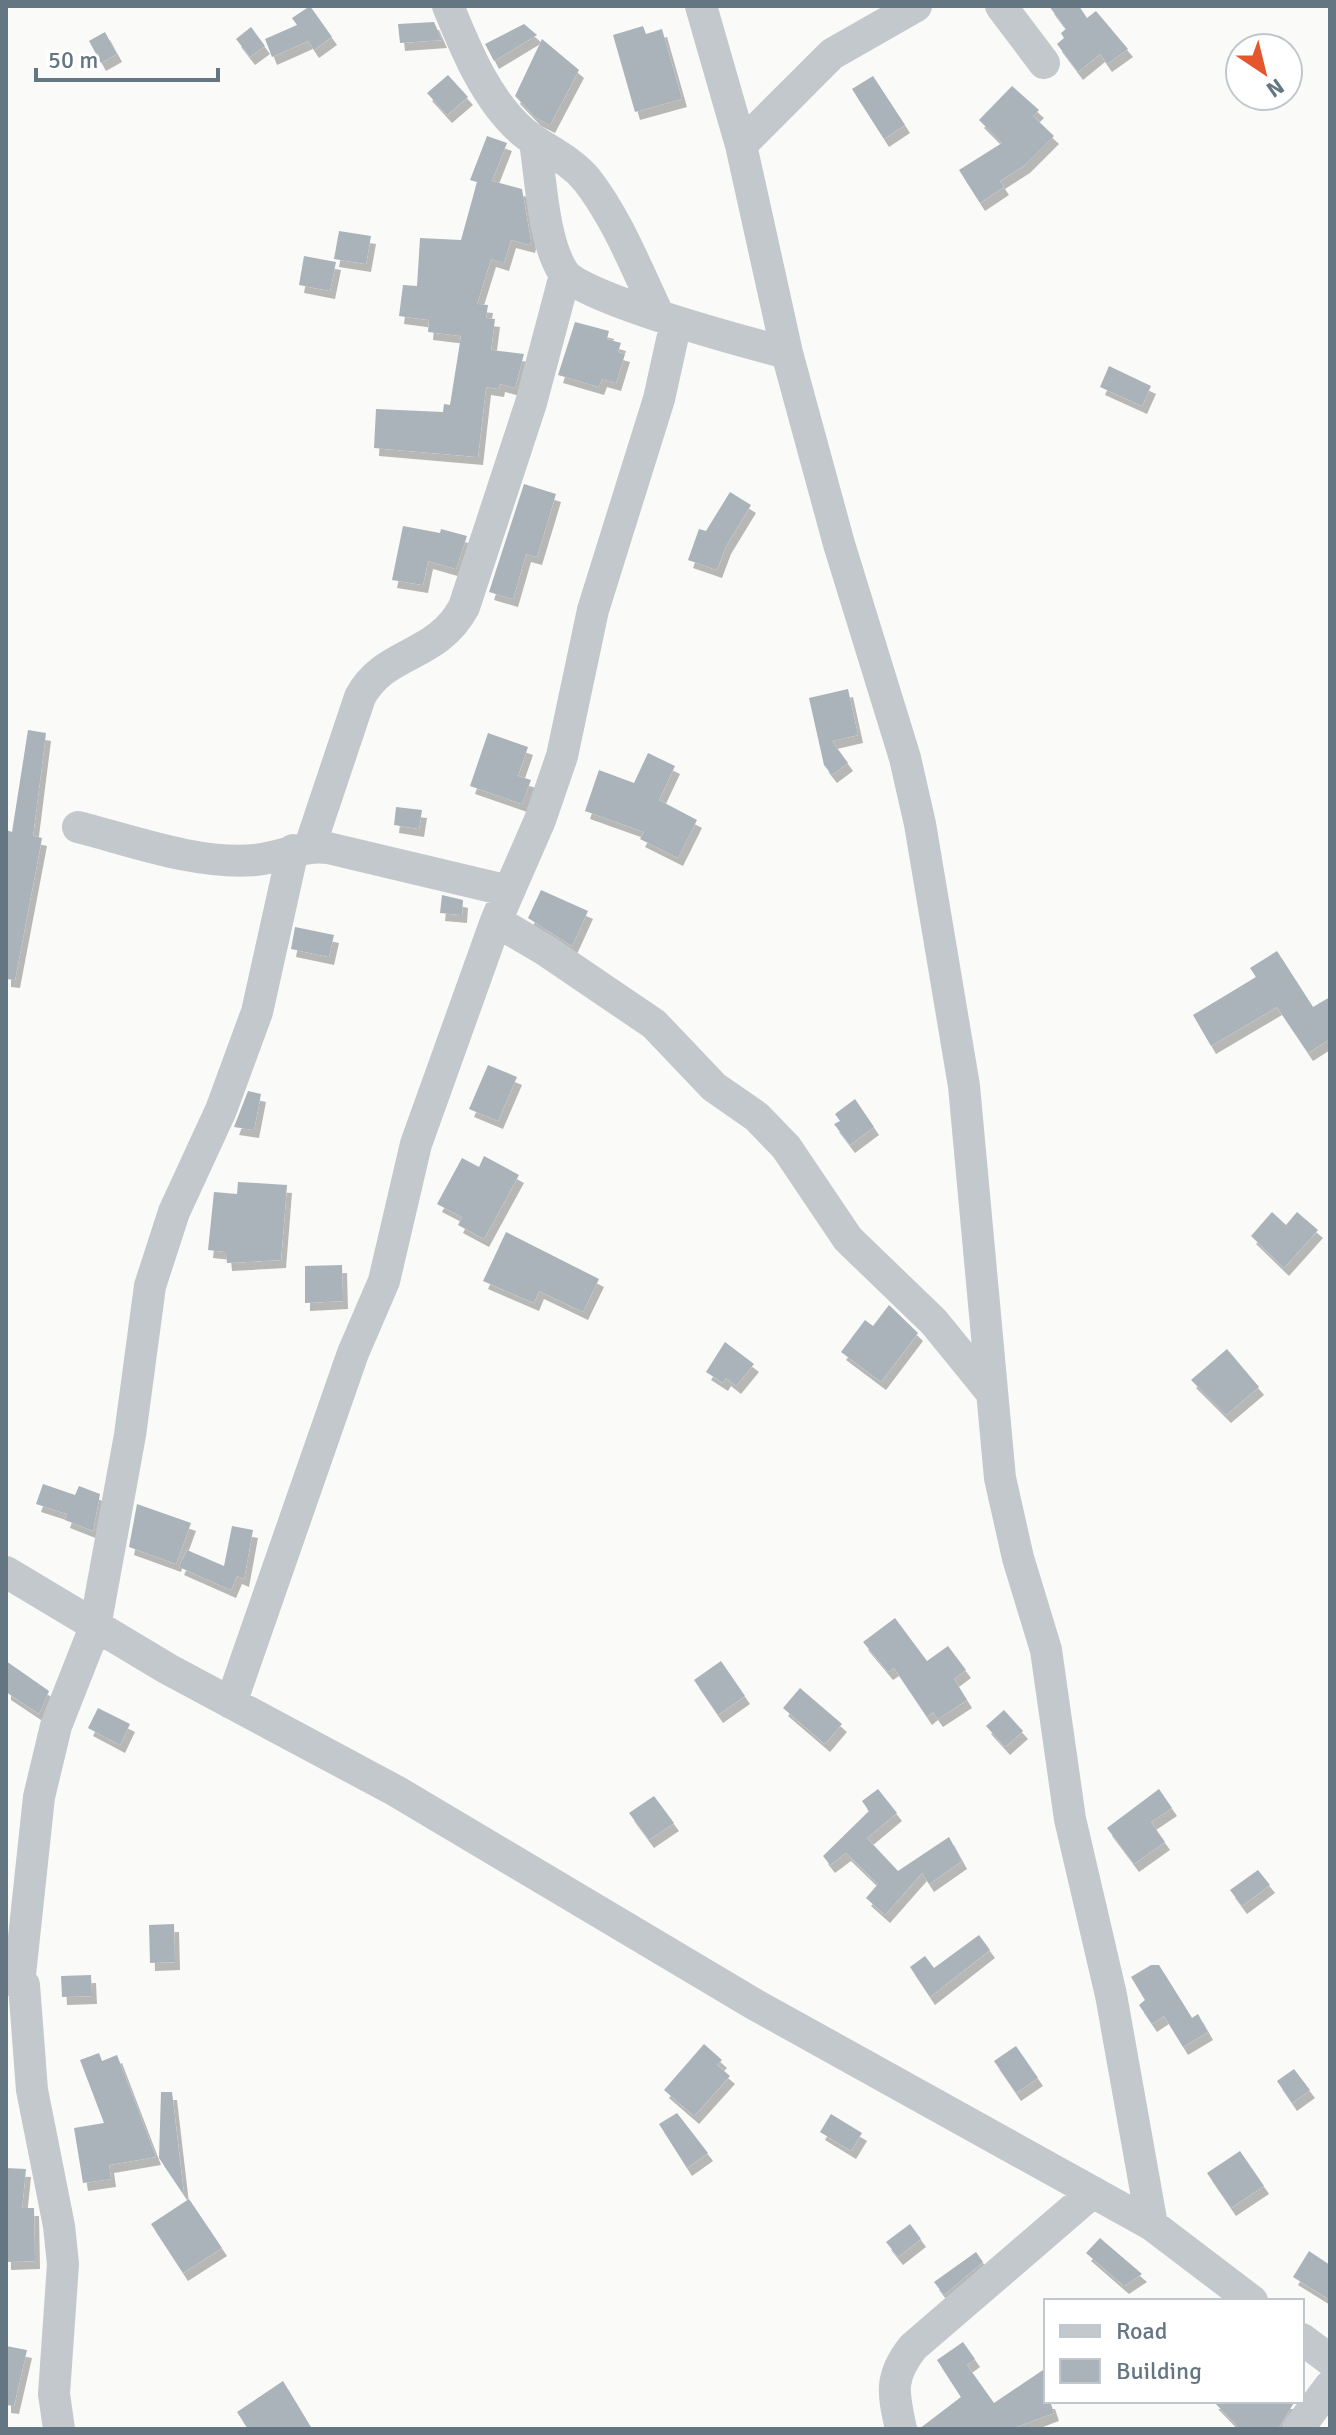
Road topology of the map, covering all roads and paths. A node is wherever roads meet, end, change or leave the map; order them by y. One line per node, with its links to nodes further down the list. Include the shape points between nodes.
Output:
1 (448, 6): 6 (street, via 497,104)
2 (701, 6): 7 (street)
3 (916, 6): 7 (street, via 832,54)
4 (1001, 6): 5 (street)
5 (1044, 63)
6 (535, 142): 8 (street, via 554,255); 9 (street, via 585,177)
7 (741, 145): 10 (street)
8 (565, 275): 9 (street); 12 (street, via 531,403 464,607 431,646 369,681)
9 (667, 319): 10 (street); 13 (street, via 659,399 593,610 562,756)
10 (787, 353): 15 (street, via 920,824 964,1086)
11 (78, 827): 12 (street, via 228,859 255,860)
12 (302, 848): 13 (street, via 409,865); 17 (street, via 257,1012 221,1110 174,1212 150,1286)
13 (509, 891): 14 (street)
14 (496, 921): 15 (street, via 654,1024 714,1087 757,1117 786,1147 848,1239 934,1322); 18 (street, via 416,1144 384,1281 353,1353)
15 (991, 1392): 21 (street, via 1000,1478 1046,1650 1070,1819 1111,1995)
16 (6, 1572): 17 (street)
17 (95, 1627): 18 (street); 19 (street, via 56,1726 39,1797)
18 (231, 1703): 20 (street, via 422,1806 754,2004)
19 (13, 1984): 26 (street, via 24,1985 32,2090 60,2238 54,2394)
20 (1093, 2192): 21 (street); 27 (street, via 900,2363 893,2383)
21 (1152, 2225): 22 (street)
22 (1249, 2299)
23 (1304, 2340): 24 (street)
24 (1330, 2360)
25 (1330, 2386): 28 (street)
26 (59, 2429)
27 (901, 2429)
28 (1298, 2429)

